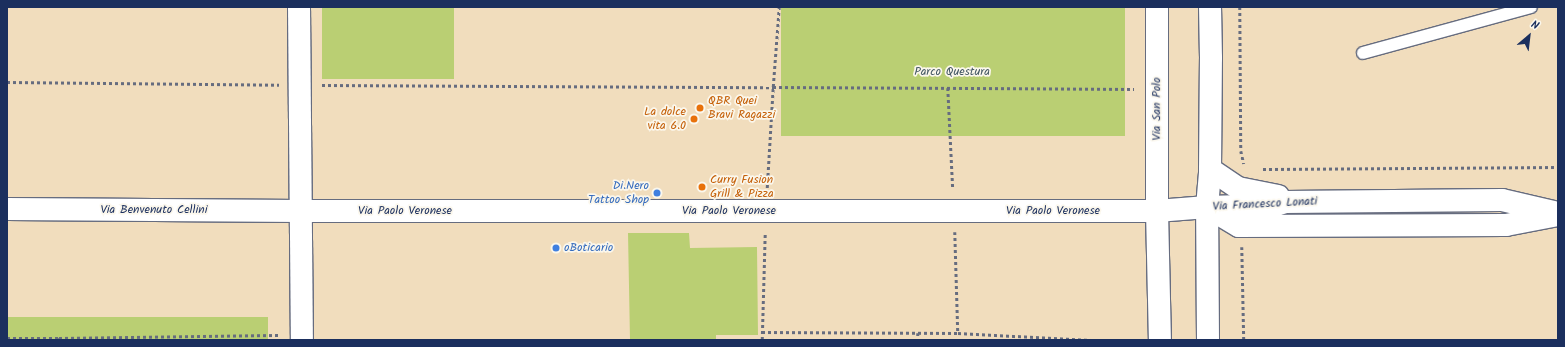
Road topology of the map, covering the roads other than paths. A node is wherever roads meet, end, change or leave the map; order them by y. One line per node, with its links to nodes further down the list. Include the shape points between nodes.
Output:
1 (299, 7): 10 (street)
2 (1157, 7): 11 (street, Via San Polo)
3 (1210, 7): 6 (street)
4 (1530, 7): 5 (lane)
5 (1363, 53)
6 (1210, 169): 7 (street, via 1238,188 1276,194); 8 (street)
7 (1285, 202): 8 (street, Via Francesco Lonati, via 1276,205); 12 (street, Via Francesco Lonati, via 1502,200)
8 (1207, 207): 11 (street); 12 (street, Via Francesco Lonati, via 1239,226 1506,225); 15 (street)
9 (7, 209): 10 (street, Via Benvenuto Cellini)
10 (300, 211): 11 (street, Via Paolo Veronese); 13 (street)
11 (1157, 211): 14 (street, Via San Polo)
12 (1558, 214)
13 (302, 338)
14 (1160, 340)
15 (1208, 340)

